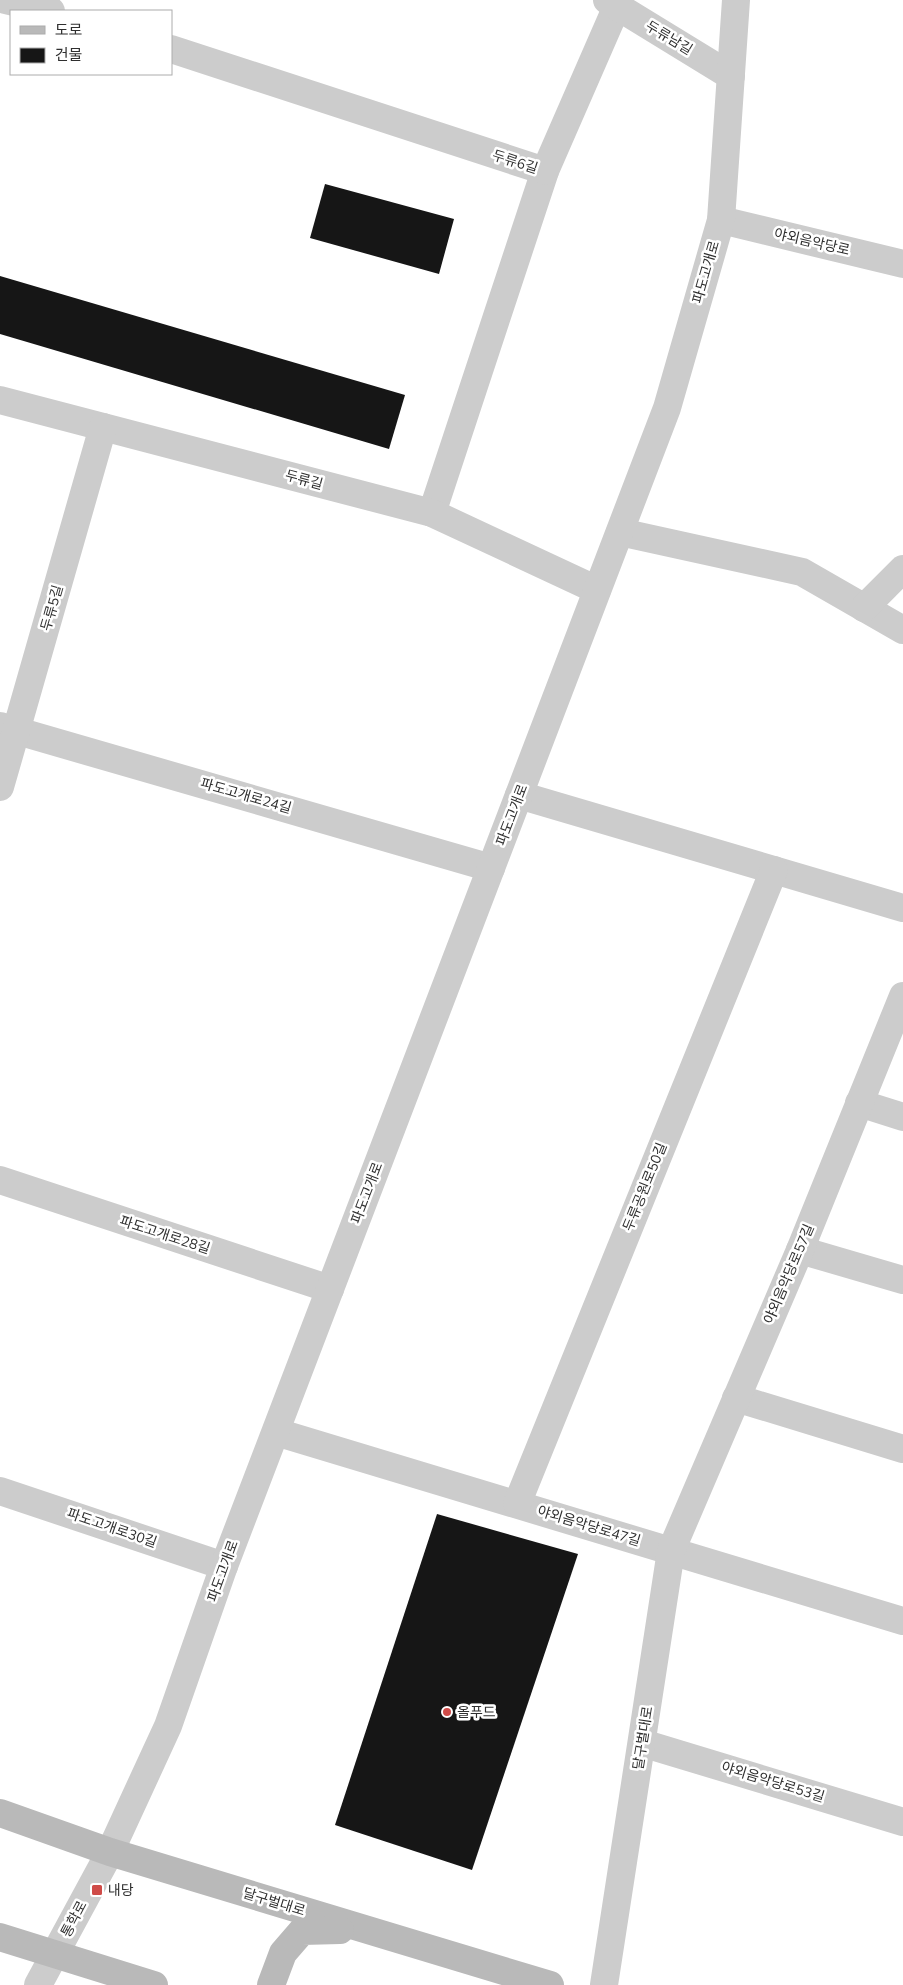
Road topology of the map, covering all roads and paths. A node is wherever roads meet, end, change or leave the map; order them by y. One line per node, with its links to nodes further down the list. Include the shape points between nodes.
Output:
1 (5, 0): 4 (street)
2 (736, 0): 6 (street, 파도고개로)
3 (612, 3): 6 (street, 두류남길); 7 (street)
4 (47, 10)
5 (172, 49): 7 (street, 두류6길)
6 (731, 76): 8 (street, 파도고개로)
7 (545, 172): 12 (street, 두류6길)
8 (721, 220): 9 (street, 야외음악당로); 13 (street, 파도고개로, via 667,408)
9 (903, 264)
10 (0, 400): 11 (street, 두류길)
11 (103, 427): 12 (street, 두류길); 18 (street, 두류5길)
12 (432, 513): 15 (street, 두류길)
13 (620, 532): 15 (street, 파도고개로); 16 (street, via 802,572)
14 (903, 568): 16 (street)
15 (598, 590): 20 (street, 파도고개로)
16 (864, 608): 17 (street)
17 (903, 630)
18 (9, 728): 19 (street, 두류5길); 21 (street, 파도고개로24길)
19 (0, 788)
20 (519, 796): 21 (street, 파도고개로); 22 (street)
21 (491, 868): 30 (street, 파도고개로)
22 (774, 870): 23 (street); 35 (street, 두류공원로50길)
23 (903, 908)
24 (903, 996): 25 (street, 야외음악당로57길)
25 (859, 1103): 26 (street); 28 (street, 야외음악당로57길)
26 (903, 1117)
27 (0, 1180): 30 (street, 파도고개로28길)
28 (800, 1250): 29 (street); 31 (street, 야외음악당로57길)
29 (903, 1280)
30 (330, 1289): 32 (street, 파도고개로)
31 (736, 1398): 33 (street); 36 (street, 야외음악당로57길)
32 (276, 1432): 35 (street, 야외음악당로47길); 37 (street, 파도고개로)
33 (903, 1449)
34 (0, 1491): 37 (street, 파도고개로30길)
35 (516, 1504): 36 (street, 야외음악당로47길)
36 (671, 1551): 38 (street, 야외음악당로47길); 39 (street, 달구벌대로)
37 (224, 1566): 42 (street, 파도고개로, via 168,1726)
38 (903, 1621)
39 (642, 1743): 41 (street, 야외음악당로53길); 50 (street, 달구벌대로)
40 (0, 1813): 42 (main road, 달구벌대로)
41 (903, 1822)
42 (110, 1852): 43 (main road, 달구벌대로); 45 (street, 통학로)
43 (369, 1930): 48 (main road, via 302,1931 283,1953); 49 (main road, 달구벌대로)
44 (0, 1937): 45 (main road)
45 (55, 1956): 46 (street, 통학로); 47 (main road)
46 (38, 1985)
47 (154, 1985)
48 (271, 1985)
49 (550, 1985)
50 (604, 1985)

